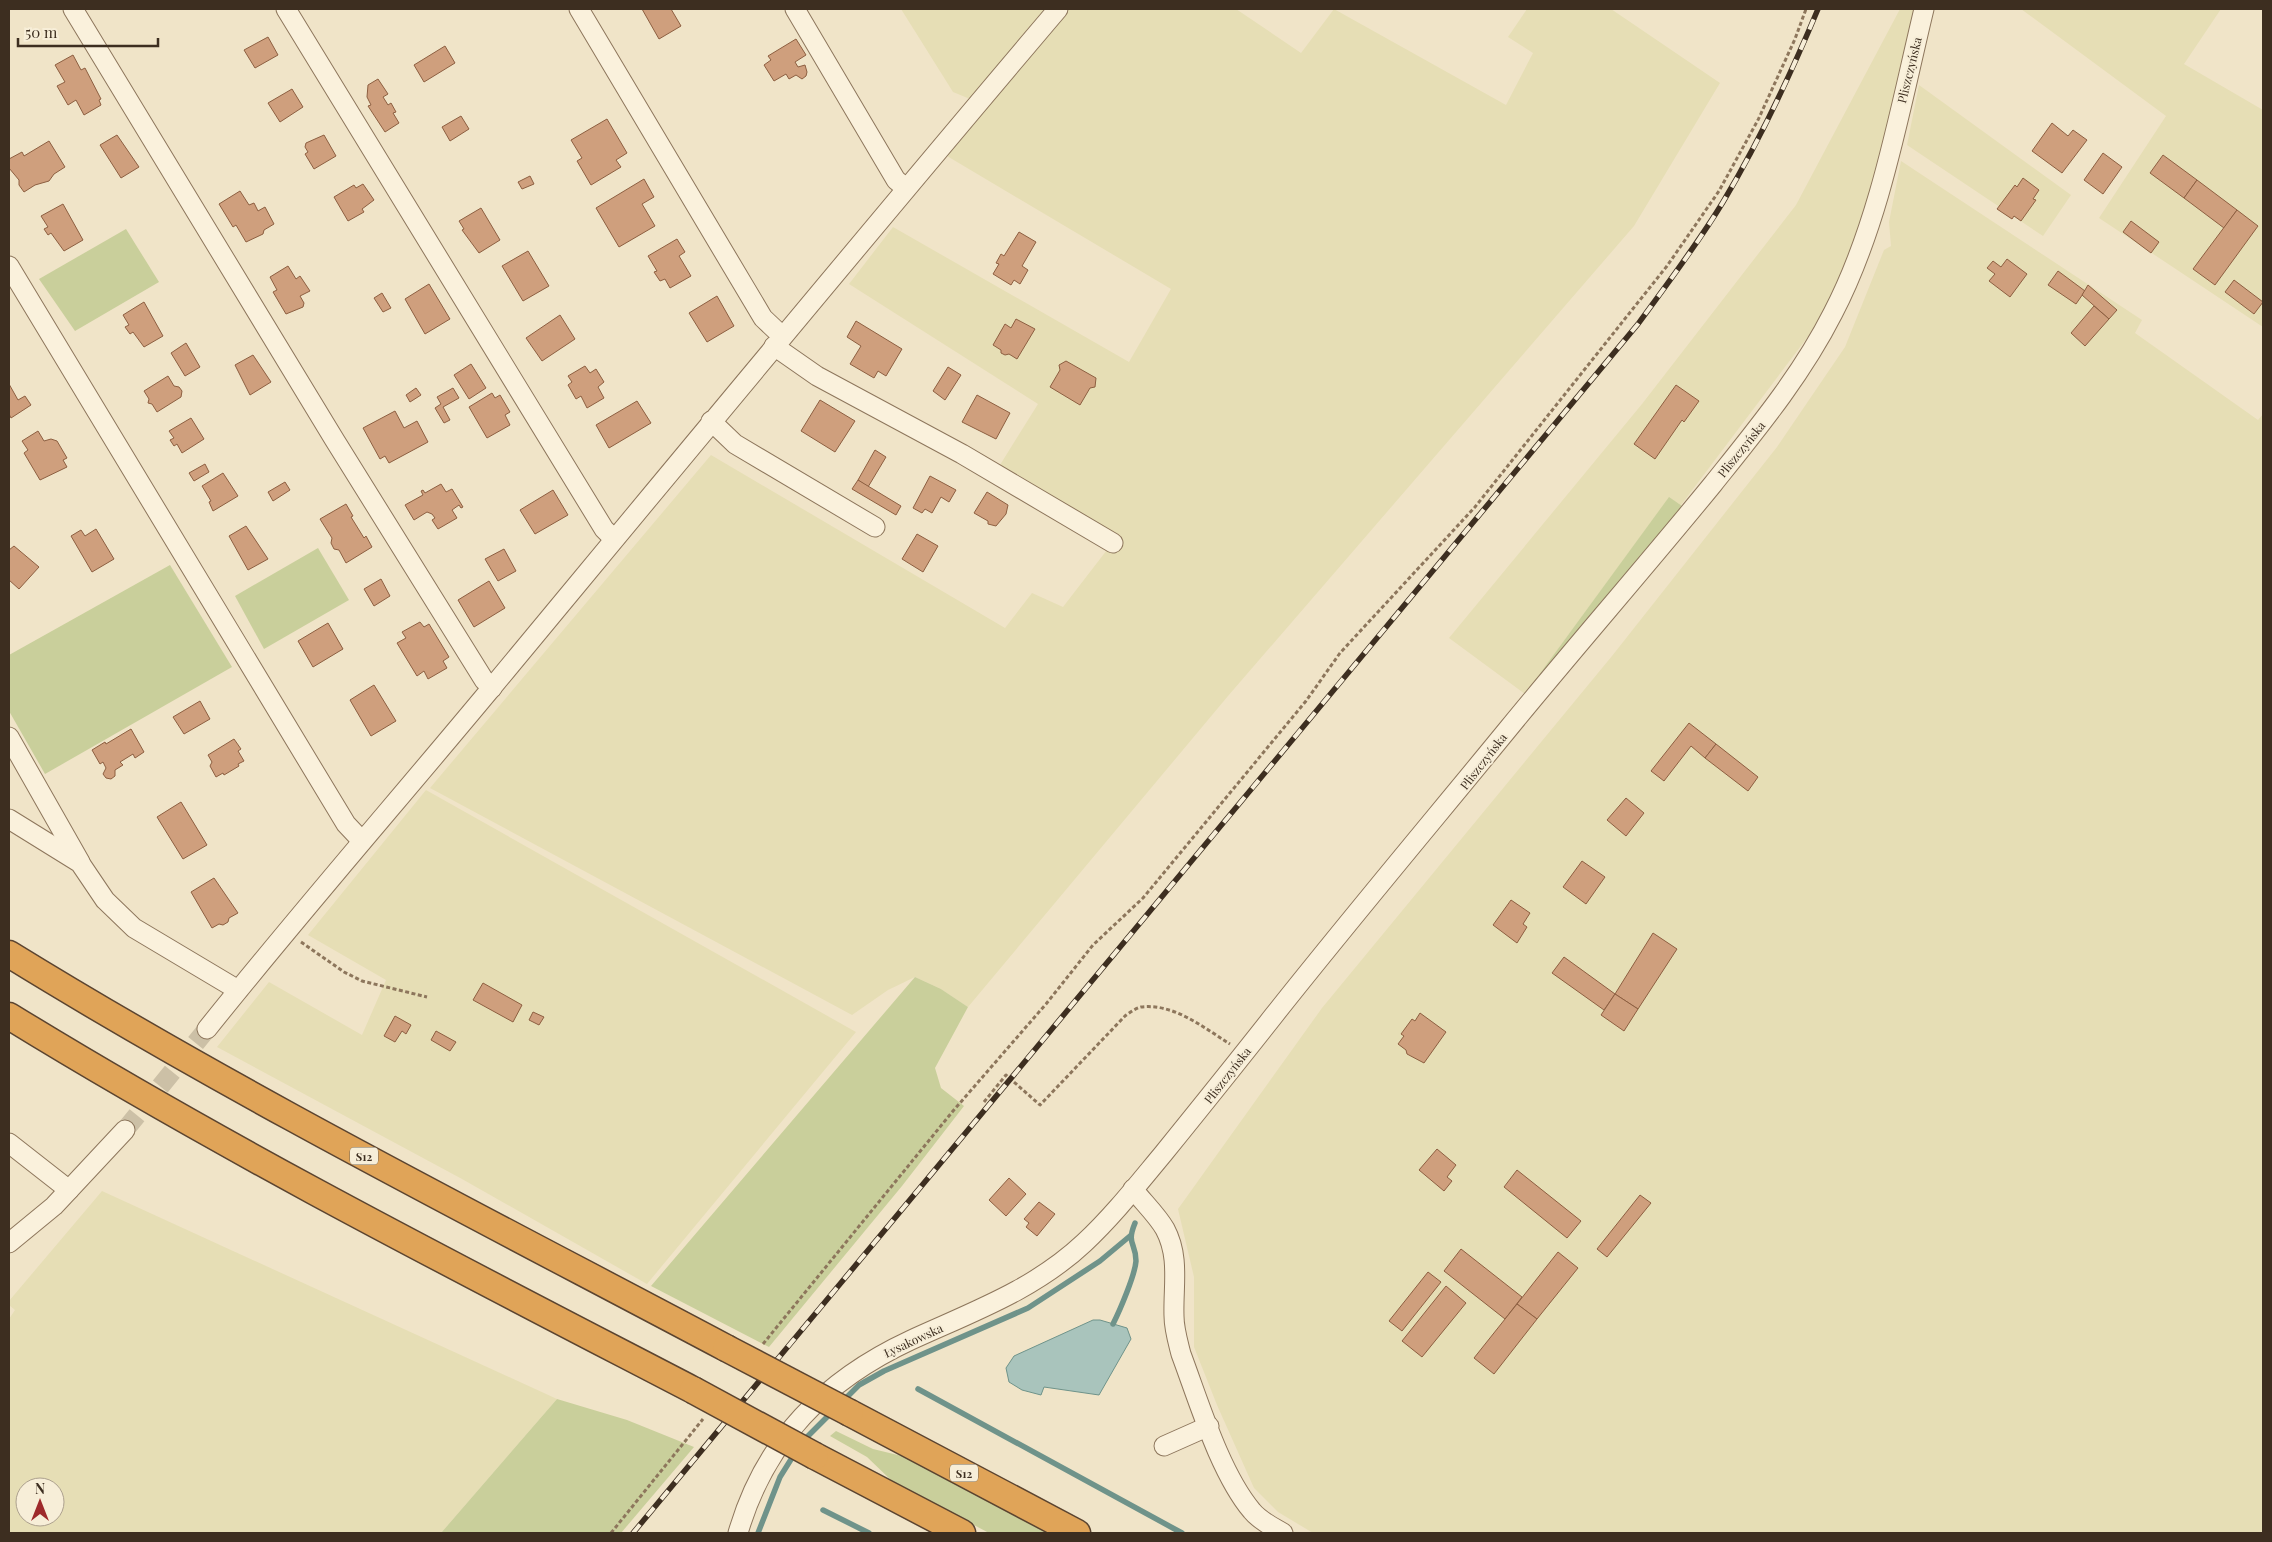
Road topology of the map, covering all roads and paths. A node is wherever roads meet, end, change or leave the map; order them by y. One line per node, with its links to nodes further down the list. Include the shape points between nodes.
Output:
1 (73, 9): 15 (street, via 344,456)
2 (286, 9): 13 (street, via 604,529)
3 (579, 9): 10 (street)
4 (795, 9): 8 (street, via 896,180)
5 (1058, 9): 8 (street)
6 (1806, 9): 33 (path, via 1758,120 1719,191 1667,266 1475,508 1340,653 1306,701 1143,898 1093,945 952,1111)
7 (1924, 9): 26 (street, Pliszczyńska, via 1879,192 1862,245 1833,313 1800,371 1680,523)
8 (906, 188): 10 (street)
9 (9, 266): 18 (street, via 343,819)
10 (778, 341): 11 (street); 14 (street, via 817,376 962,454)
11 (710, 421): 12 (street, via 735,444); 13 (street)
12 (874, 527)
13 (614, 539): 15 (street)
14 (1113, 543)
15 (492, 688): 18 (street)
16 (9, 737): 19 (street)
17 (9, 819): 19 (street)
18 (362, 841): 20 (street)
19 (80, 863): 22 (street, via 105,900 134,928)
20 (287, 930): 22 (street); 23 (path, via 350,975)
21 (9, 954): 40 (highway, S12, bridge, via 130,1027 300,1122)
22 (238, 990): 25 (street)
23 (427, 997)
24 (9, 1016): 39 (highway, bridge, via 255,1158)
25 (207, 1029)
26 (1245, 1052): 27 (path, via 1181,1014 1161,1008 1140,1007 1124,1016 1040,1105 1006,1075); 31 (street, Pliszczyńska)
27 (984, 1102)
28 (124, 1130): 30 (street)
29 (9, 1143): 30 (street)
30 (69, 1190): 32 (street, via 43,1217)
31 (1133, 1190): 35 (street, via 1164,1228 1173,1252 1176,1337); 38 (street, Łysakowska, via 1073,1253 1036,1280 1002,1300 884,1353 827,1390 797,1421 767,1464)
32 (9, 1243)
33 (758, 1350)
34 (708, 1412): 37 (path)
35 (1208, 1426): 36 (street); 41 (street, via 1226,1470 1252,1512)
36 (1164, 1446)
37 (611, 1533)
38 (738, 1533)
39 (962, 1533)
40 (1077, 1533)
41 (1283, 1533)

